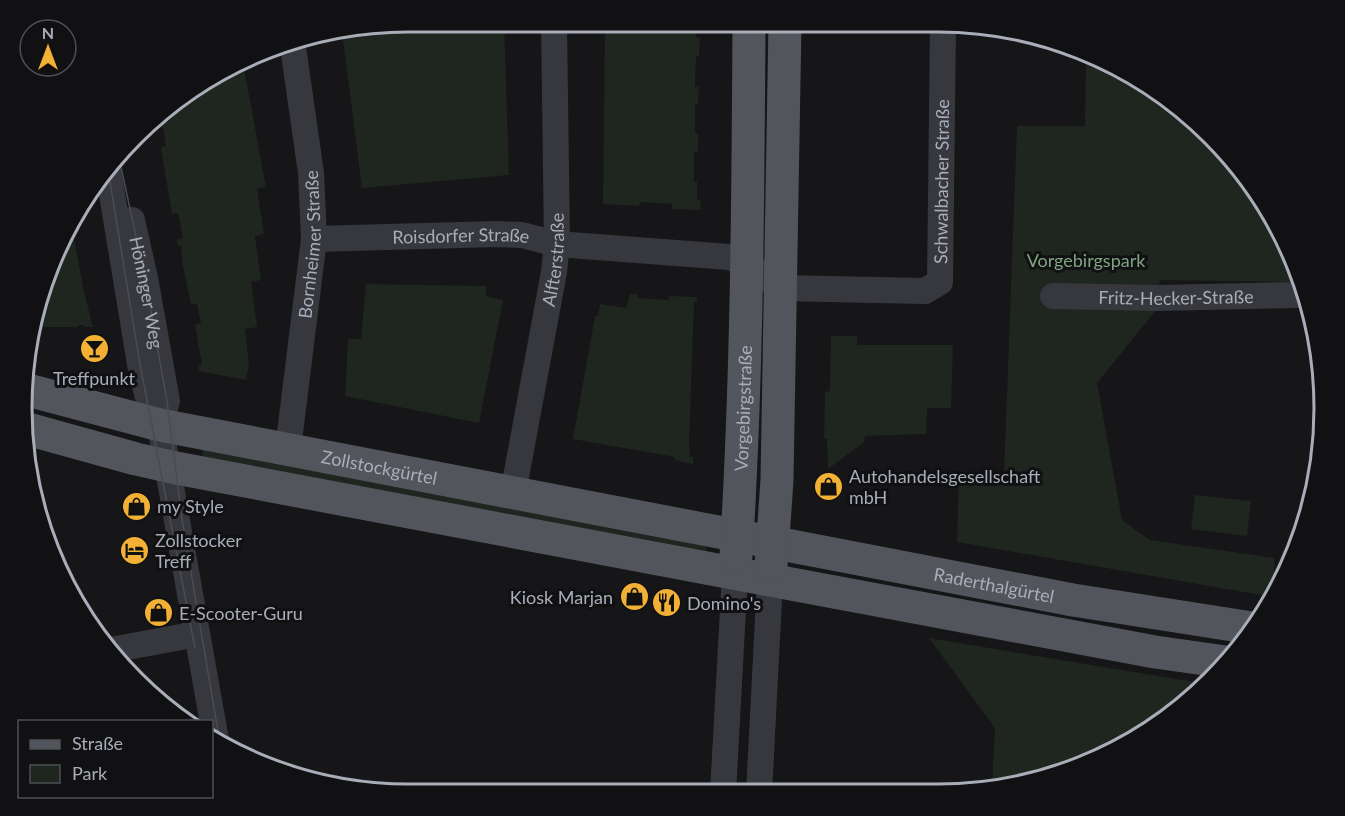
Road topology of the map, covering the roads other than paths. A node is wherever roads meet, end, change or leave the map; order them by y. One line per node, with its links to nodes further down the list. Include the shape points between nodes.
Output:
1 (554, 32): 9 (street, Alfterstraße)
2 (749, 32): 10 (main road, Vorgebirgstraße)
3 (785, 32): 11 (main road, Vorgebirgstraße)
4 (943, 32): 11 (street, Schwalbacher Straße, via 940,282 925,291)
5 (293, 49): 8 (street, Bornheimer Straße, via 311,173)
6 (121, 165): 15 (street, Höninger Weg, via 167,401)
7 (109, 179): 15 (street, Höninger Weg, via 140,364)
8 (314, 239): 9 (street, Roisdorfer Straße, via 497,234 522,235); 17 (street, Bornheimer Straße)
9 (557, 244): 10 (street, Roisdorfer Straße, via 729,257); 19 (street, Alfterstraße)
10 (748, 264): 11 (street); 20 (main road, Vorgebirgstraße)
11 (780, 288): 21 (main road, Vorgebirgstraße)
12 (1296, 295): 13 (street, Fritz-Hecker-Straße)
13 (1053, 296)
14 (32, 391): 15 (main road, Zollstockgürtel)
15 (160, 425): 17 (main road, Zollstockgürtel); 18 (street, Höninger Weg)
16 (32, 430): 18 (main road)
17 (288, 449): 19 (main road, Zollstockgürtel)
18 (168, 466): 22 (main road); 26 (street, Höninger Weg)
19 (513, 493): 20 (main road, Zollstockgürtel)
20 (738, 536): 21 (main road, Raderthalgürtel); 22 (main road, Vorgebirgstraße)
21 (773, 543): 23 (main road, Vorgebirgstraße); 24 (main road, Raderthalgürtel)
22 (735, 573): 23 (main road, Raderthalgürtel); 31 (street, Vorgebirgstraße)
23 (770, 580): 28 (main road, Raderthalgürtel); 32 (street, Vorgebirgstraße)
24 (1176, 617): 25 (main road, Raderthalgürtel); 28 (main road, via 1171,635)
25 (1243, 627)
26 (197, 634): 27 (street); 30 (street, Höninger Weg)
27 (119, 649)
28 (1155, 652): 29 (main road, Raderthalgürtel)
29 (1216, 661)
30 (212, 720)
31 (723, 784)
32 (759, 784)

